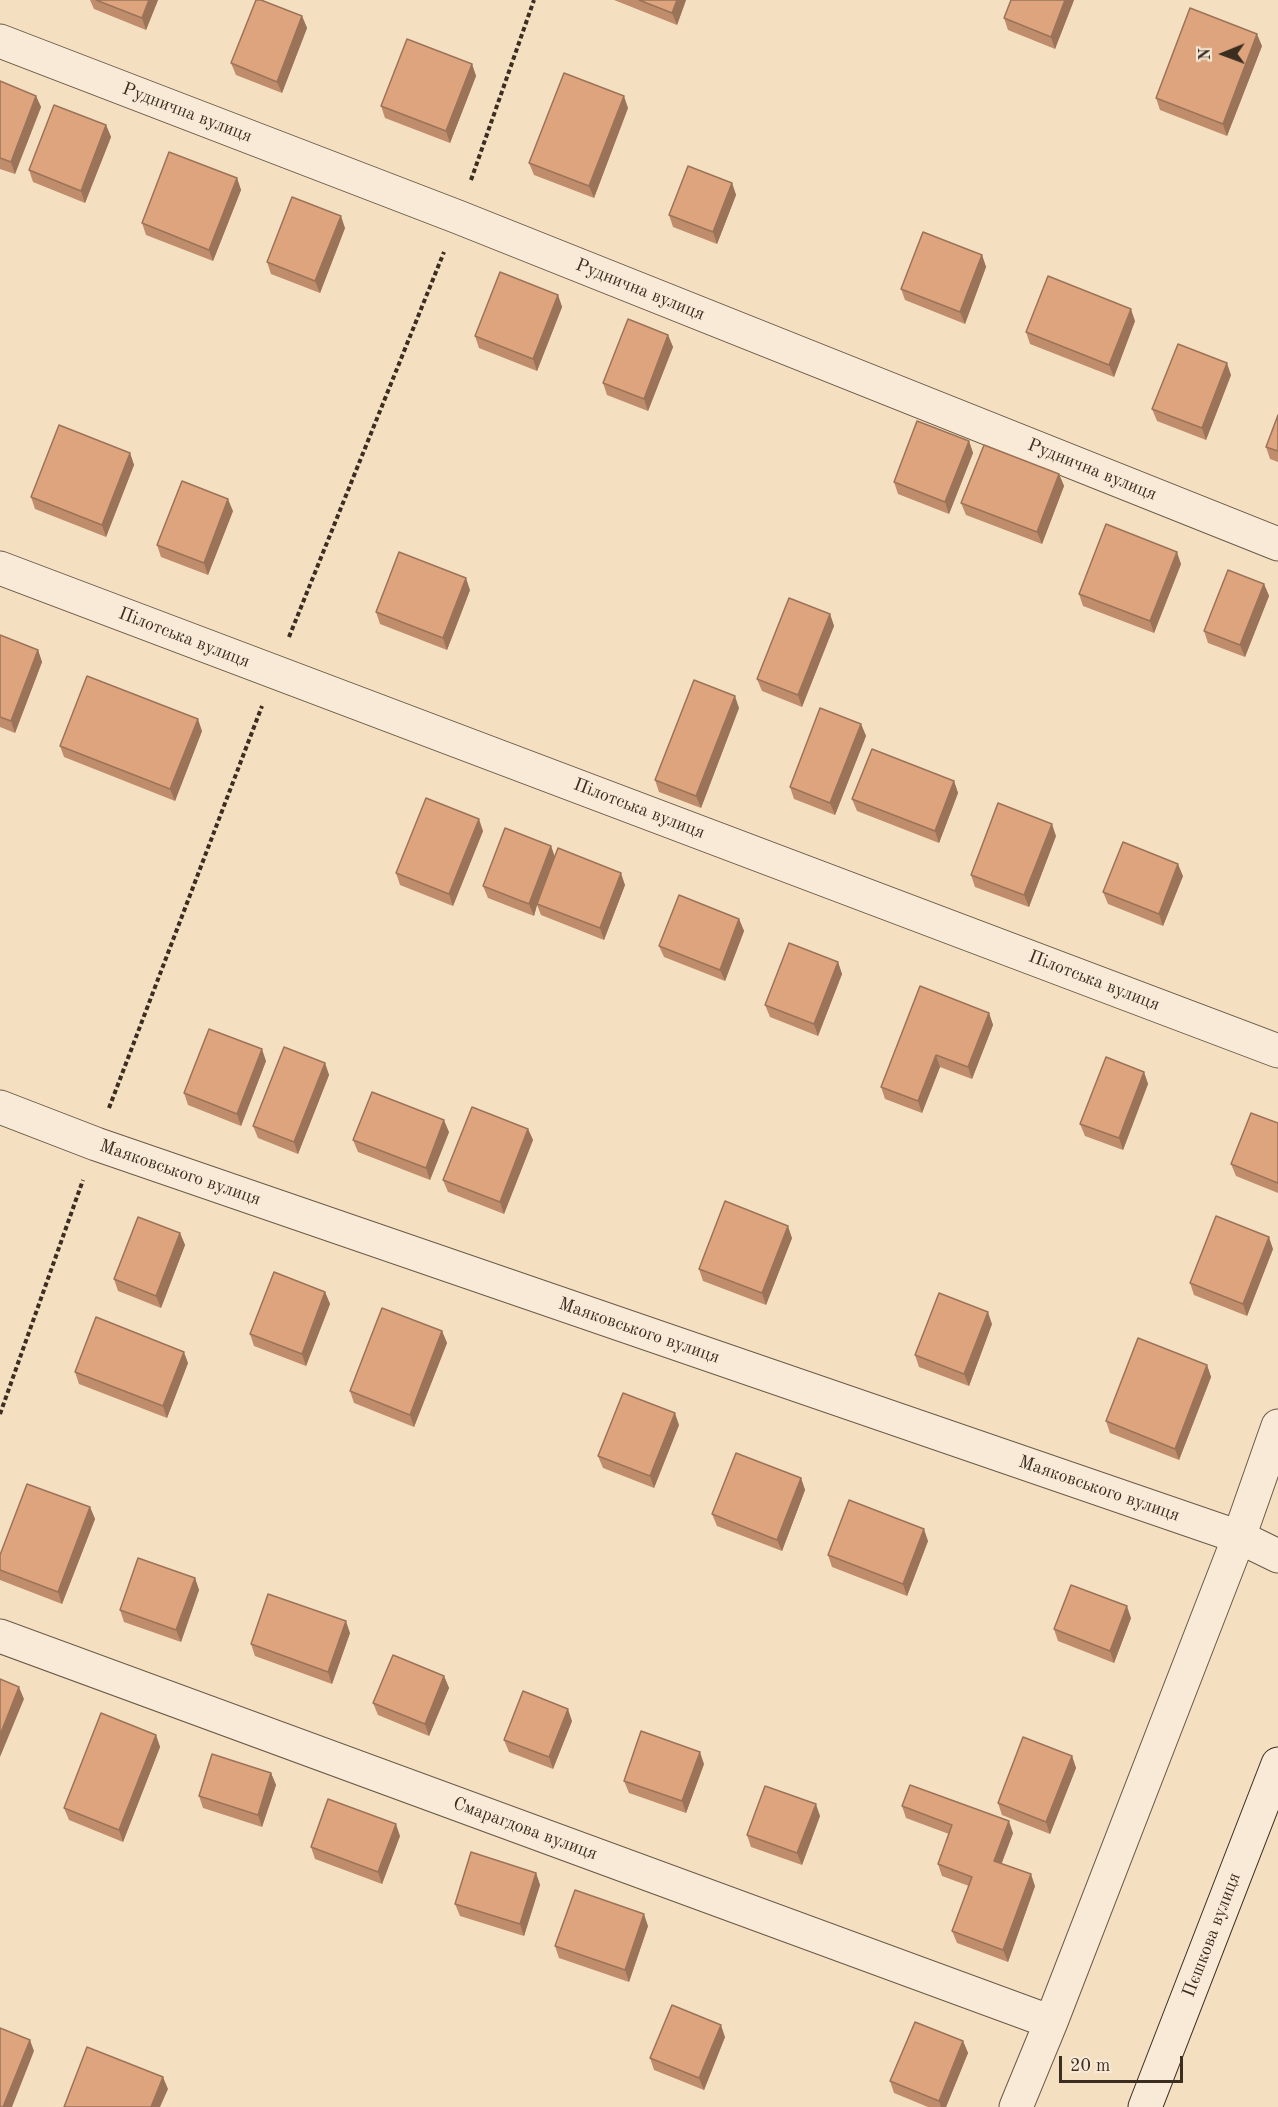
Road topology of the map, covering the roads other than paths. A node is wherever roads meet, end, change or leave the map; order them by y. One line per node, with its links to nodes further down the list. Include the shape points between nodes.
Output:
1 (0, 41): 2 (street, Руднична вулиця, via 458,217)
2 (1278, 544)
3 (0, 568): 4 (street, Пілотська вулиця)
4 (1278, 1051)
5 (0, 1107): 7 (street, Маяковського вулиця, via 96,1144)
6 (1278, 1426): 7 (street)
7 (1239, 1537): 8 (street, Маяковського вулиця); 11 (street)
8 (1278, 1556)
9 (0, 1636): 11 (street, Смарагдова вулиця)
10 (1278, 1764): 13 (street, Пєшкова вулиця)
11 (1051, 2022): 12 (street)
12 (1016, 2107)
13 (1145, 2107)

